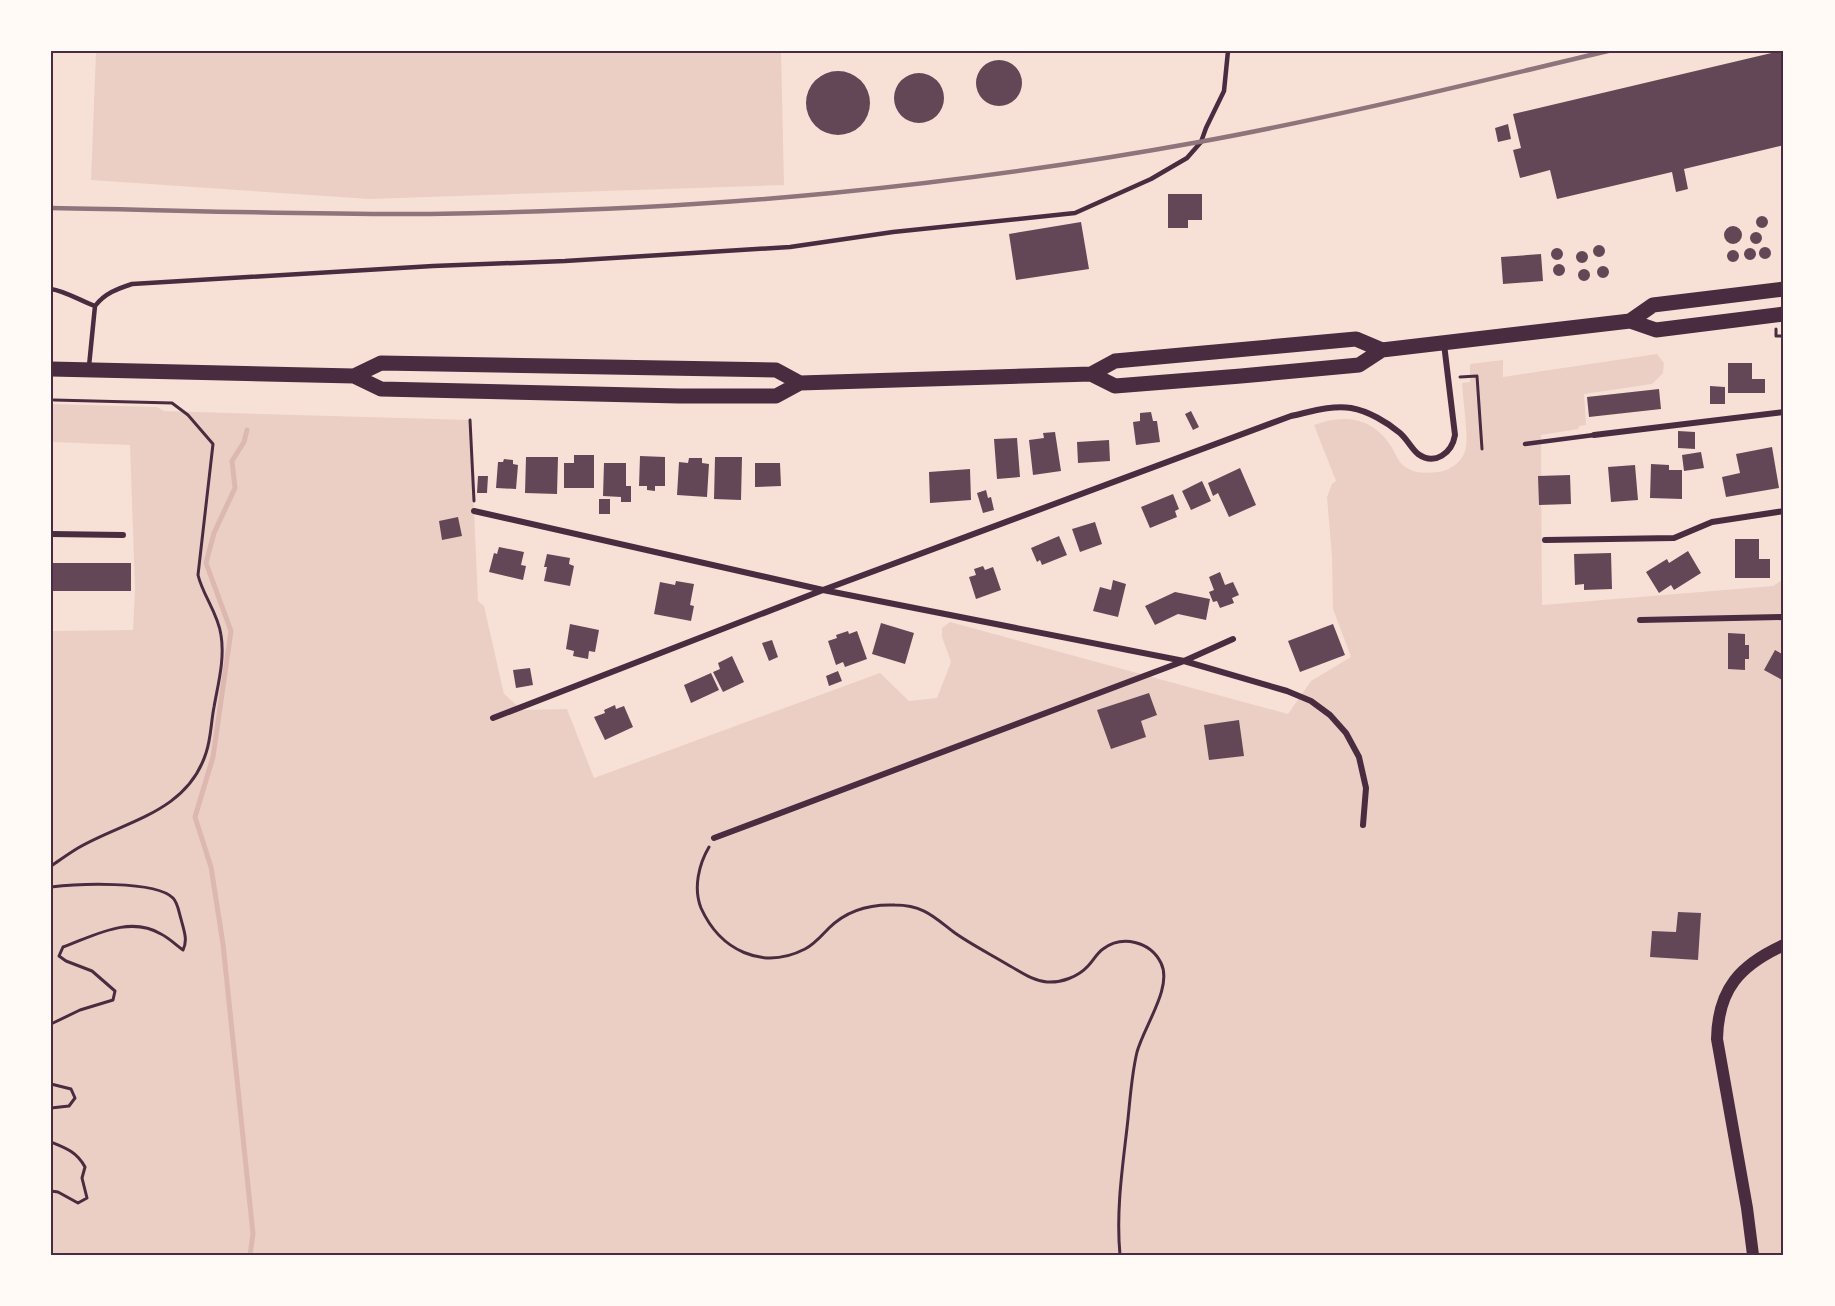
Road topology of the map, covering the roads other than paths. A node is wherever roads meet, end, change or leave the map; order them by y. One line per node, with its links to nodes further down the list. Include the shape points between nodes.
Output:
1 (1228, 51): 4 (lane, via 1224,91 1201,142 1187,158 1075,213 790,247 132,284 117,288)
2 (51, 289): 4 (lane, via 62,290)
3 (1784, 289): 6 (highway, via 1653,305)
4 (95, 306): 10 (lane)
5 (1784, 314): 6 (highway, via 1656,330)
6 (1630, 321): 7 (highway)
7 (1444, 343): 8 (highway); 22 (street, via 1455,435 1448,453 1437,458 1417,453 1401,433 1350,408 1291,416)
8 (1382, 350): 11 (highway, via 1356,339 1115,360); 11 (highway, via 1359,365 1229,377 1115,386)
9 (51, 369): 10 (highway)
10 (88, 371): 12 (highway)
11 (1091, 374): 13 (highway)
12 (354, 376): 13 (highway, via 381,363 776,370); 13 (highway, via 381,389 667,396 776,396)
13 (800, 383)
14 (1784, 412): 15 (street)
15 (1594, 435): 16 (lane)
16 (1525, 444)
17 (474, 511): 22 (street)
18 (1784, 511): 21 (street, via 1712,522 1674,537)
19 (51, 534): 20 (street)
20 (123, 535)
21 (1545, 540)
22 (823, 590): 26 (street); 27 (street)
23 (1784, 617): 24 (street)
24 (1640, 620)
25 (1233, 639): 26 (street)
26 (1184, 661): 28 (street, via 1287,691 1330,715 1359,757 1366,788); 29 (street)
27 (493, 718)
28 (1362, 825)
29 (714, 838)
30 (1784, 945): 31 (main road, via 1748,965 1732,981 1718,1018 1717,1039)
31 (1753, 1255)

